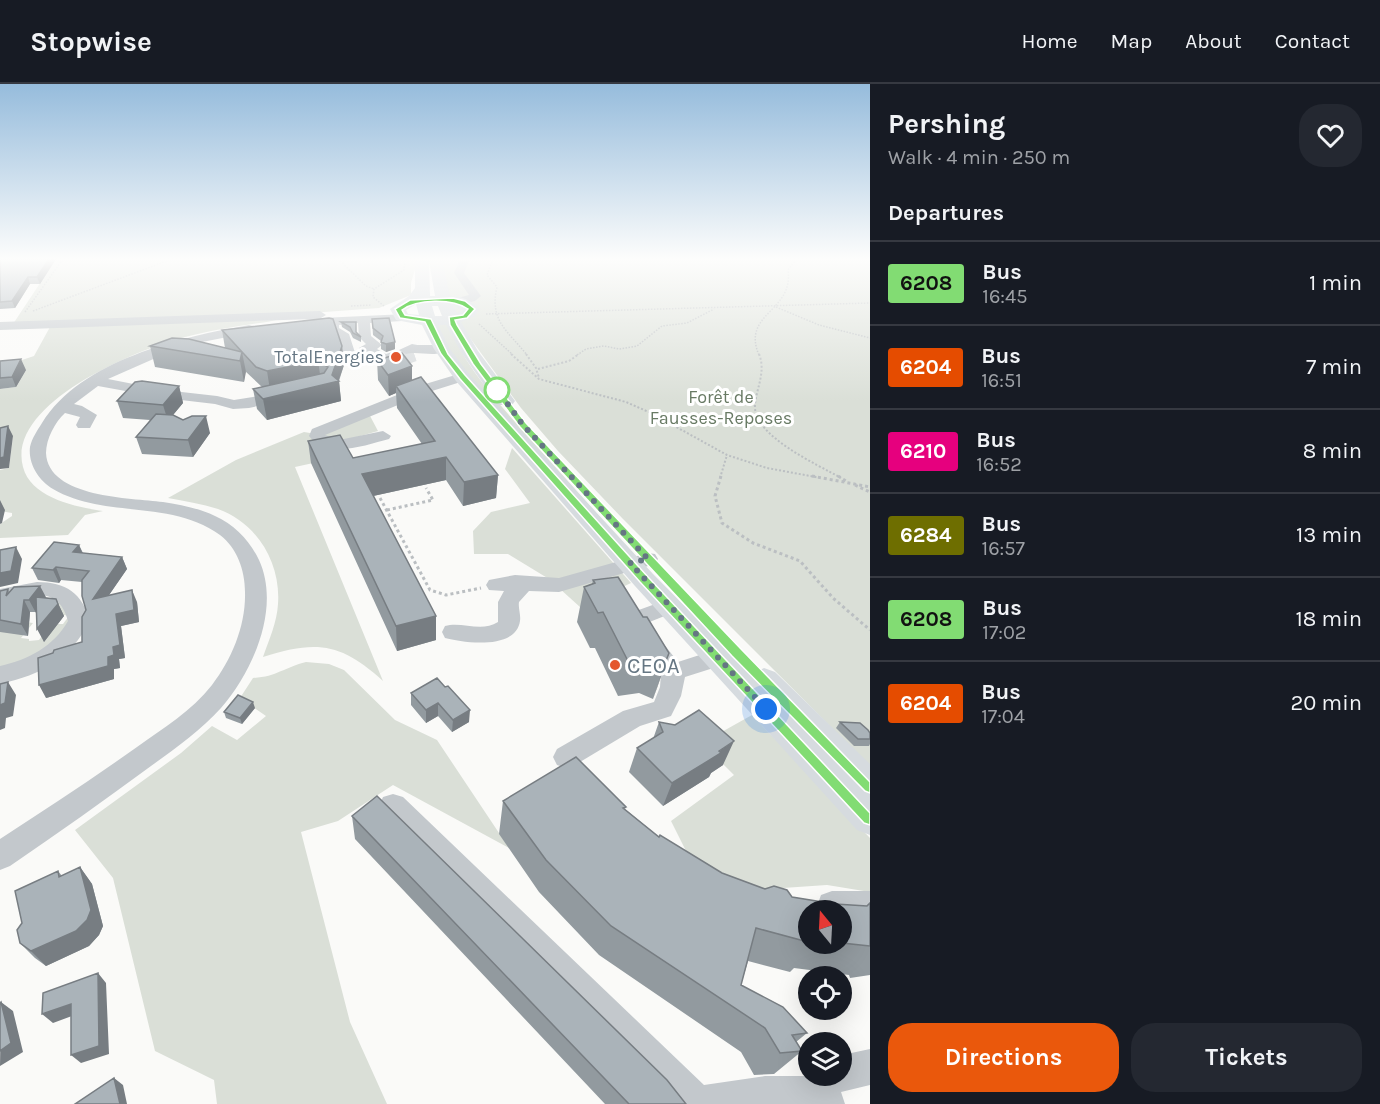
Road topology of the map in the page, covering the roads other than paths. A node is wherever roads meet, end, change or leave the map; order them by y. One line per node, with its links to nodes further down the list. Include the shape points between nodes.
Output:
1 (391, 307): 10 (street, via 290,317)
2 (402, 307): 8 (street)
3 (417, 307): 7 (main road)
4 (417, 307): 7 (main road)
5 (451, 307): 7 (main road)
6 (461, 307): 7 (street)
7 (454, 312): 11 (main road); 23 (main road, via 477,364 523,425)
8 (364, 320): 9 (street); 11 (street, via 365,337 375,345 366,348 404,354)
9 (332, 322): 12 (street, via 213,335); 13 (street, via 333,330 343,334 350,360)
10 (0, 326)
11 (441, 349): 15 (main road)
12 (139, 358): 14 (street); 16 (street)
13 (332, 358)
14 (162, 365)
15 (462, 377): 22 (street, via 359,414 318,432 317,436 330,444); 23 (main road)
16 (95, 381): 18 (street); 19 (street)
17 (300, 392): 18 (street, via 240,406 208,399)
18 (196, 406): 20 (street)
19 (62, 408): 21 (street, via 89,415); 36 (street, via 49,421 38,444 37,456 48,477 73,492 175,510 210,520 228,531 242,545 251,564 256,583 255,608 246,645 234,670 201,712 116,777)
20 (216, 413)
21 (84, 425)
22 (382, 436)
23 (639, 561): 24 (street, via 560,585); 27 (main road); 33 (main road)
24 (526, 583): 25 (street); 28 (street, via 509,597 509,622 504,628 470,637)
25 (496, 585)
26 (0, 596): 31 (street, via 34,589 64,593 74,600 80,621 66,643 50,655 31,667)
27 (669, 606): 29 (main road); 30 (street, via 633,620)
28 (453, 632)
29 (718, 658): 30 (street); 35 (main road)
30 (673, 672): 32 (street, via 662,709 632,717)
31 (0, 675)
32 (566, 757)
33 (870, 787)
34 (393, 806): 40 (street, via 694,1102 705,1104)
35 (870, 818)
36 (0, 856)
37 (852, 906): 38 (street)
38 (870, 906)
39 (870, 1067): 40 (street)
40 (831, 1087)

